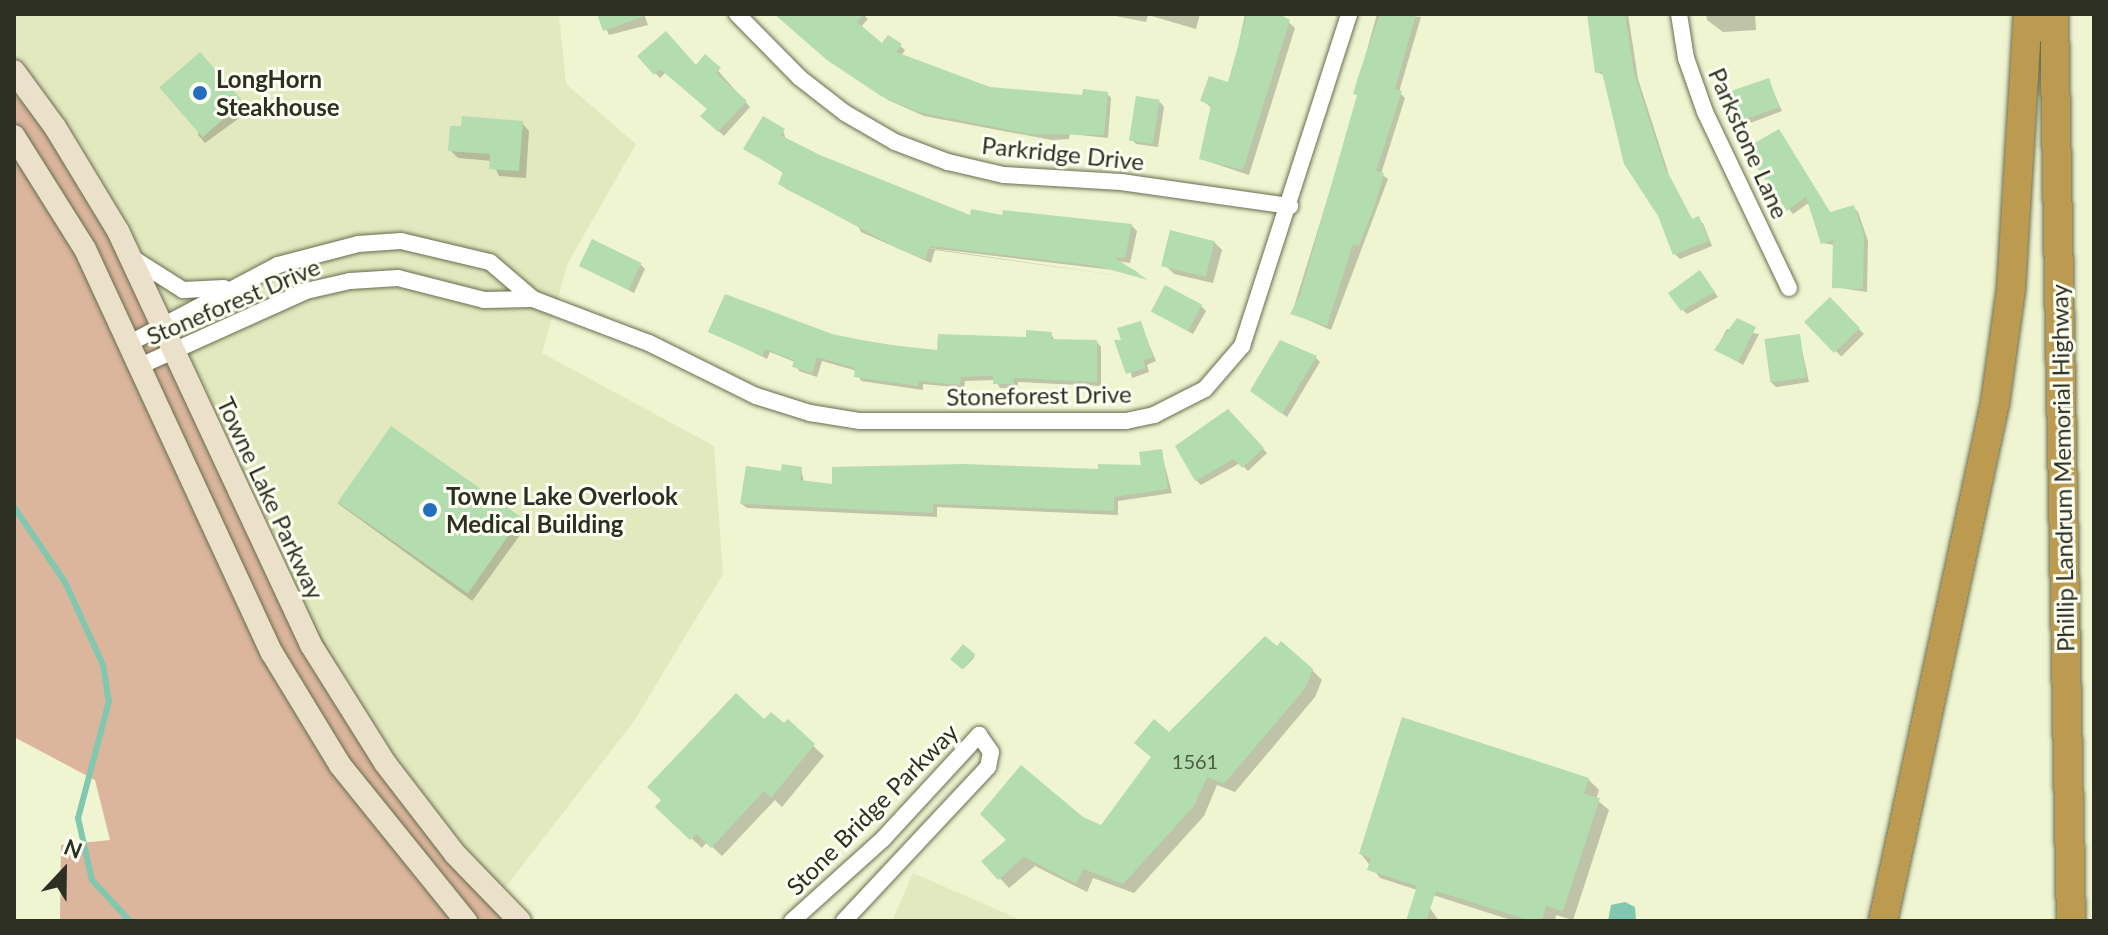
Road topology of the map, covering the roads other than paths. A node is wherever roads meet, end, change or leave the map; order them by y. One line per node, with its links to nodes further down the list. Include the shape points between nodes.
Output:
1 (737, 14): 8 (street, Parkridge Drive, via 800,78 845,113 895,142 948,162 1004,175 1121,182)
2 (1349, 14): 8 (street, Stoneforest Drive)
3 (1679, 14): 11 (street, Parkstone Lane, via 1686,58 1705,112)
4 (2028, 14): 21 (highway, via 2011,289 1995,403)
5 (2054, 14): 22 (highway, Phillip Landrum Memorial Highway)
6 (14, 71): 9 (main road, Towne Lake Parkway, via 87,176)
7 (14, 136): 14 (main road, via 85,249)
8 (1290, 206): 12 (street, Stoneforest Drive, via 1255,317 1225,369 1181,404 1126,421 860,421 810,413 756,396 649,343)
9 (130, 255): 10 (street, via 183,290); 13 (main road, Towne Lake Parkway)
10 (241, 283): 12 (street, Stoneforest Drive, via 323,251 401,241 490,262); 13 (street, Stoneforest Drive)
11 (1789, 288)
12 (533, 299): 15 (street, Stoneforest Drive, via 484,300 398,278 350,281 306,291)
13 (164, 326): 14 (street, Stoneforest Drive); 15 (main road, Towne Lake Parkway)
14 (130, 343): 16 (main road)
15 (175, 349): 16 (street, Stoneforest Drive); 18 (main road, Towne Lake Parkway, via 280,584 341,695 455,854)
16 (140, 366): 17 (main road, via 242,594 307,713 379,819)
17 (466, 921)
18 (520, 921)
19 (792, 921): 20 (street, Stone Bridge Parkway, via 873,848 979,735 991,752 988,767)
20 (844, 921)
21 (1883, 921)
22 (2071, 921)

